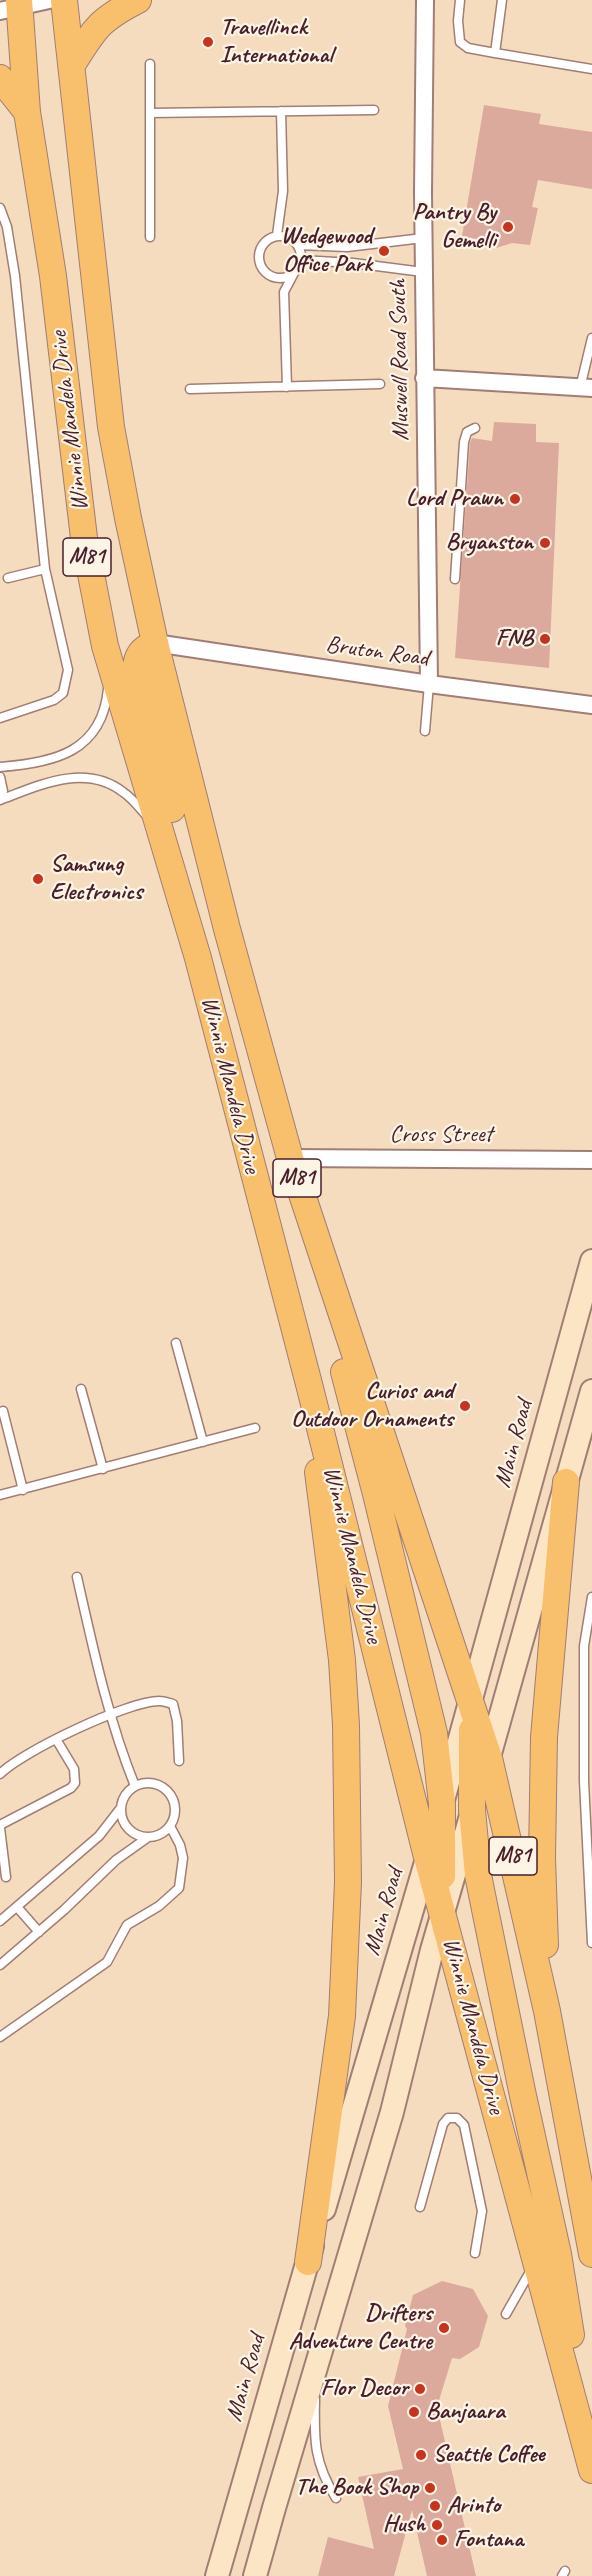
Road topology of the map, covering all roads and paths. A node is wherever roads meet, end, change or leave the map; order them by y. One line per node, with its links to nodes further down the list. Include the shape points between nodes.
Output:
1 (49, 0): 7 (street)
2 (64, 0): 10 (main road, Winnie Mandela Drive / M81)
3 (138, 0): 10 (main road, via 105,18)
4 (425, 0): 20 (street, Muswell Road South)
5 (460, 0): 8 (lane, via 460,42 468,48)
6 (502, 0): 8 (lane)
7 (13, 6): 15 (main road, Winnie Mandela Drive / M81)
8 (495, 53): 11 (lane)
9 (150, 64): 16 (lane)
10 (72, 65): 39 (main road, Winnie Mandela Drive / M81, via 111,427)
11 (592, 69)
12 (0, 78): 15 (main road)
13 (374, 110): 14 (lane)
14 (281, 111): 16 (lane); 18 (lane)
15 (27, 112): 40 (main road, Winnie Mandela Drive / M81, via 53,276 84,537)
16 (150, 113): 19 (lane)
17 (0, 208): 36 (lane, via 15,276)
18 (281, 236): 21 (lane); 27 (lane, via 264,243 258,258)
19 (150, 237)
20 (423, 238): 22 (lane); 25 (street, Muswell Road South)
21 (298, 245): 22 (lane); 23 (lane)
22 (329, 248): 24 (lane)
23 (301, 260): 24 (lane); 26 (lane)
24 (329, 261): 25 (lane)
25 (423, 272): 30 (street, Muswell Road South)
26 (294, 273): 27 (lane, via 287,277); 28 (lane)
27 (271, 276): 28 (lane)
28 (284, 292): 32 (lane)
29 (592, 338): 33 (lane)
30 (424, 378): 33 (street); 41 (street, Muswell Road South)
31 (380, 384): 32 (lane)
32 (287, 387): 34 (lane)
33 (586, 388)
34 (190, 389)
35 (475, 428): 38 (lane, via 467,432 464,442)
36 (45, 569): 37 (lane); 43 (lane, via 68,670 67,685 54,700)
37 (8, 578)
38 (456, 579)
39 (155, 643): 41 (street, Bruton Road); 49 (main road, via 138,656 136,670 204,934); 50 (main road, Winnie Mandela Drive / M81)
40 (111, 665): 45 (lane, via 107,702 94,734 61,756); 48 (main road, Winnie Mandela Drive / M81)
41 (429, 684): 42 (street, Bruton Road); 44 (lane)
42 (592, 705)
43 (0, 718)
44 (425, 730)
45 (0, 767)
46 (0, 777): 47 (lane)
47 (0, 800): 48 (lane, via 80,776 92,777 124,792)
48 (161, 830): 49 (main road, Winnie Mandela Drive / M81)
49 (198, 958): 55 (main road, Winnie Mandela Drive / M81)
50 (290, 1158): 51 (street, Cross Street); 53 (main road, Winnie Mandela Drive / M81)
51 (592, 1160)
52 (592, 1261): 67 (main road, Main Road)
53 (331, 1284): 67 (main road, Winnie Mandela Drive / M81); 74 (main road, via 340,1358 434,1733)
54 (176, 1343): 60 (lane)
55 (310, 1388): 80 (main road, Winnie Mandela Drive / M81); 94 (main road, via 342,1660 348,1882 342,2016)
56 (81, 1389): 61 (lane)
57 (592, 1391): 62 (main road)
58 (3, 1411): 63 (lane)
59 (255, 1428): 60 (lane)
60 (203, 1442): 61 (lane)
61 (103, 1469): 63 (lane)
62 (566, 1482): 70 (main road); 88 (main road, via 544,1737 542,1858)
63 (23, 1490): 64 (lane)
64 (0, 1495)
65 (76, 1577): 68 (lane)
66 (592, 1597): 86 (lane, via 585,1646 585,1781)
67 (471, 1702): 70 (main road, Winnie Mandela Drive / M81); 74 (main road, Main Road); 76 (main road)
68 (109, 1714): 69 (lane); 71 (lane, via 159,1701 173,1704); 73 (lane)
69 (56, 1739): 72 (lane); 77 (lane, via 74,1770 75,1783)
70 (489, 1758): 76 (main road); 88 (main road, Winnie Mandela Drive / M81)
71 (179, 1761)
72 (0, 1774)
73 (135, 1786): 75 (lane, via 122,1800); 78 (lane, via 153,1784 169,1792 175,1809)
74 (442, 1804): 80 (main road, Main Road); 83 (main road)
75 (120, 1809): 79 (lane, via 131,1832); 82 (lane, via 99,1836)
76 (472, 1810): 83 (main road); 97 (main road, via 478,1875 558,2254)
77 (0, 1826): 81 (lane)
78 (170, 1826): 79 (lane); 89 (lane, via 183,1858 178,1888 159,1906 127,1925 107,1962)
79 (147, 1838): 85 (lane, via 117,1860)
80 (427, 1857): 83 (main road, Winnie Mandela Drive / M81); 94 (main road, Main Road)
81 (6, 1877)
82 (17, 1907): 84 (lane); 85 (lane)
83 (443, 1912): 93 (main road, Winnie Mandela Drive / M81); 96 (main road, via 392,2112)
84 (0, 1921)
85 (39, 1932): 87 (lane)
86 (592, 1943)
87 (0, 1965)
88 (547, 2011): 92 (main road, Winnie Mandela Drive / M81)
89 (0, 2037)
90 (420, 2207): 91 (lane, via 443,2124 448,2118 457,2118 464,2125 482,2205)
91 (476, 2253)
92 (592, 2254)
93 (536, 2261): 95 (lane); 97 (main road, Winnie Mandela Drive / M81)
94 (308, 2262): 99 (main road, Main Road)
95 (507, 2314)
96 (317, 2370): 98 (lane, via 316,2452 322,2476); 100 (main road)
97 (591, 2467)
98 (336, 2498)
99 (217, 2576)
100 (255, 2576)

